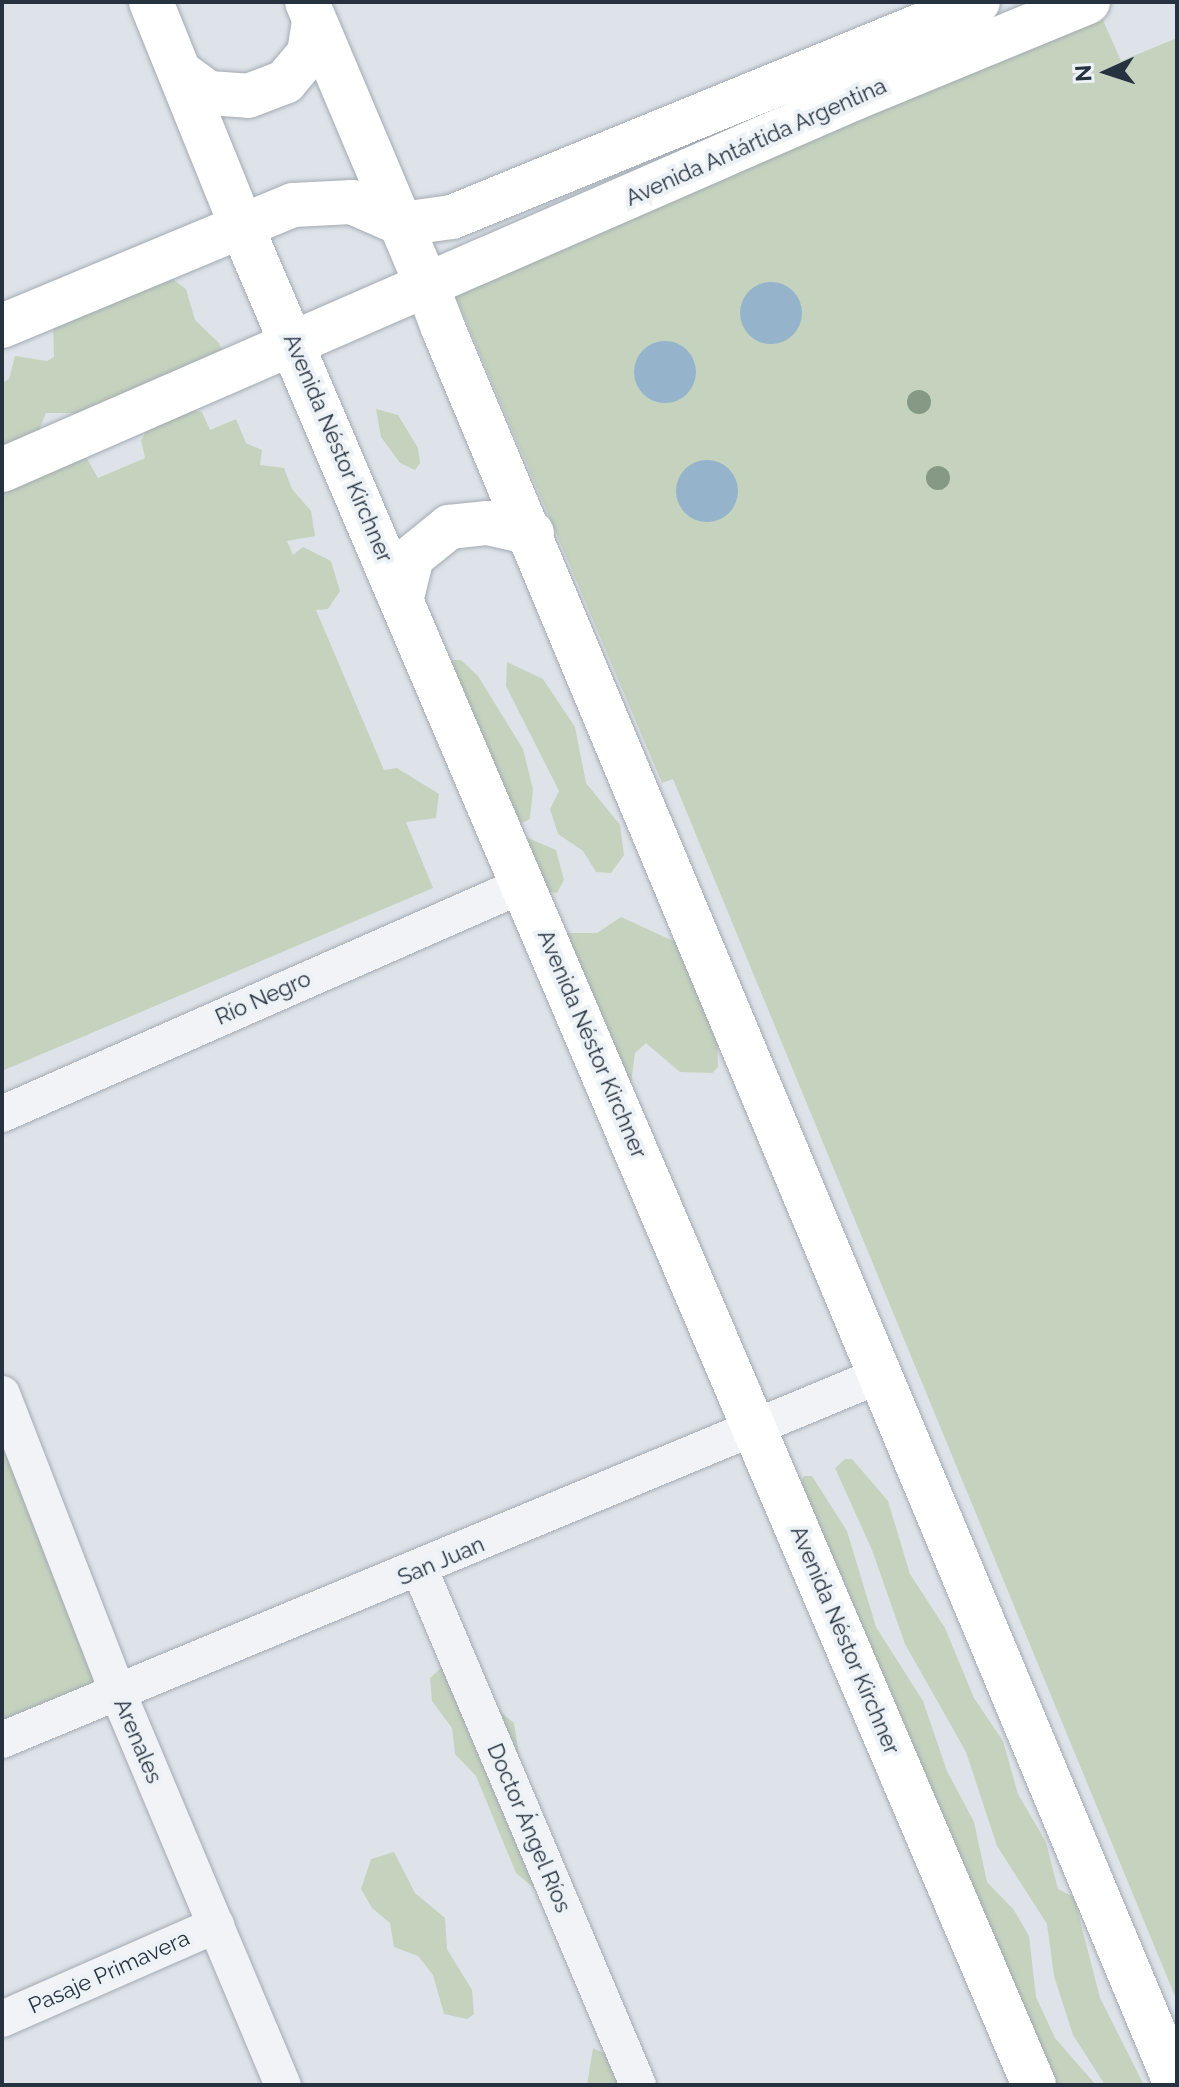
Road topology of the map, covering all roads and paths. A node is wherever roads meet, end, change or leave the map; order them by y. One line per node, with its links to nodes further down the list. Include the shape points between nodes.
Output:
1 (151, 2): 5 (main road, Avenida Néstor Kirchner)
2 (978, 2): 6 (main road, Avenida Antártida Argentina, via 452,217)
3 (1088, 2): 8 (main road, Avenida Antártida Argentina)
4 (310, 11): 5 (main road, via 309,53 285,82 248,96 209,93); 6 (main road)
5 (181, 73): 7 (main road, Avenida Néstor Kirchner)
6 (402, 224): 7 (main road, via 352,202 293,205); 8 (main road)
7 (241, 225): 9 (main road); 10 (main road, Avenida Néstor Kirchner)
8 (427, 286): 10 (main road, Avenida Antártida Argentina); 12 (main road)
9 (2, 326)
10 (293, 343): 11 (main road, Avenida Antártida Argentina); 13 (main road, Avenida Néstor Kirchner)
11 (2, 470)
12 (532, 533): 13 (main road, via 488,523 449,527 412,557); 16 (main road)
13 (402, 597): 14 (main road, Avenida Néstor Kirchner)
14 (525, 884): 15 (street, Río Negro); 18 (main road, Avenida Néstor Kirchner)
15 (2, 1114)
16 (878, 1376): 18 (street, San Juan); 27 (main road)
17 (2, 1394): 20 (street, Arenales)
18 (755, 1429): 19 (street, San Juan); 26 (main road, Avenida Néstor Kirchner)
19 (420, 1570): 20 (street, San Juan); 25 (street, Doctor Ángel Ríos)
20 (118, 1693): 21 (street, San Juan); 22 (street, Arenales)
21 (2, 1740)
22 (216, 1925): 23 (street, Pasaje Primavera); 24 (street, Arenales)
23 (2, 2019)
24 (283, 2085)
25 (638, 2085)
26 (1034, 2085)
27 (1176, 2085)

